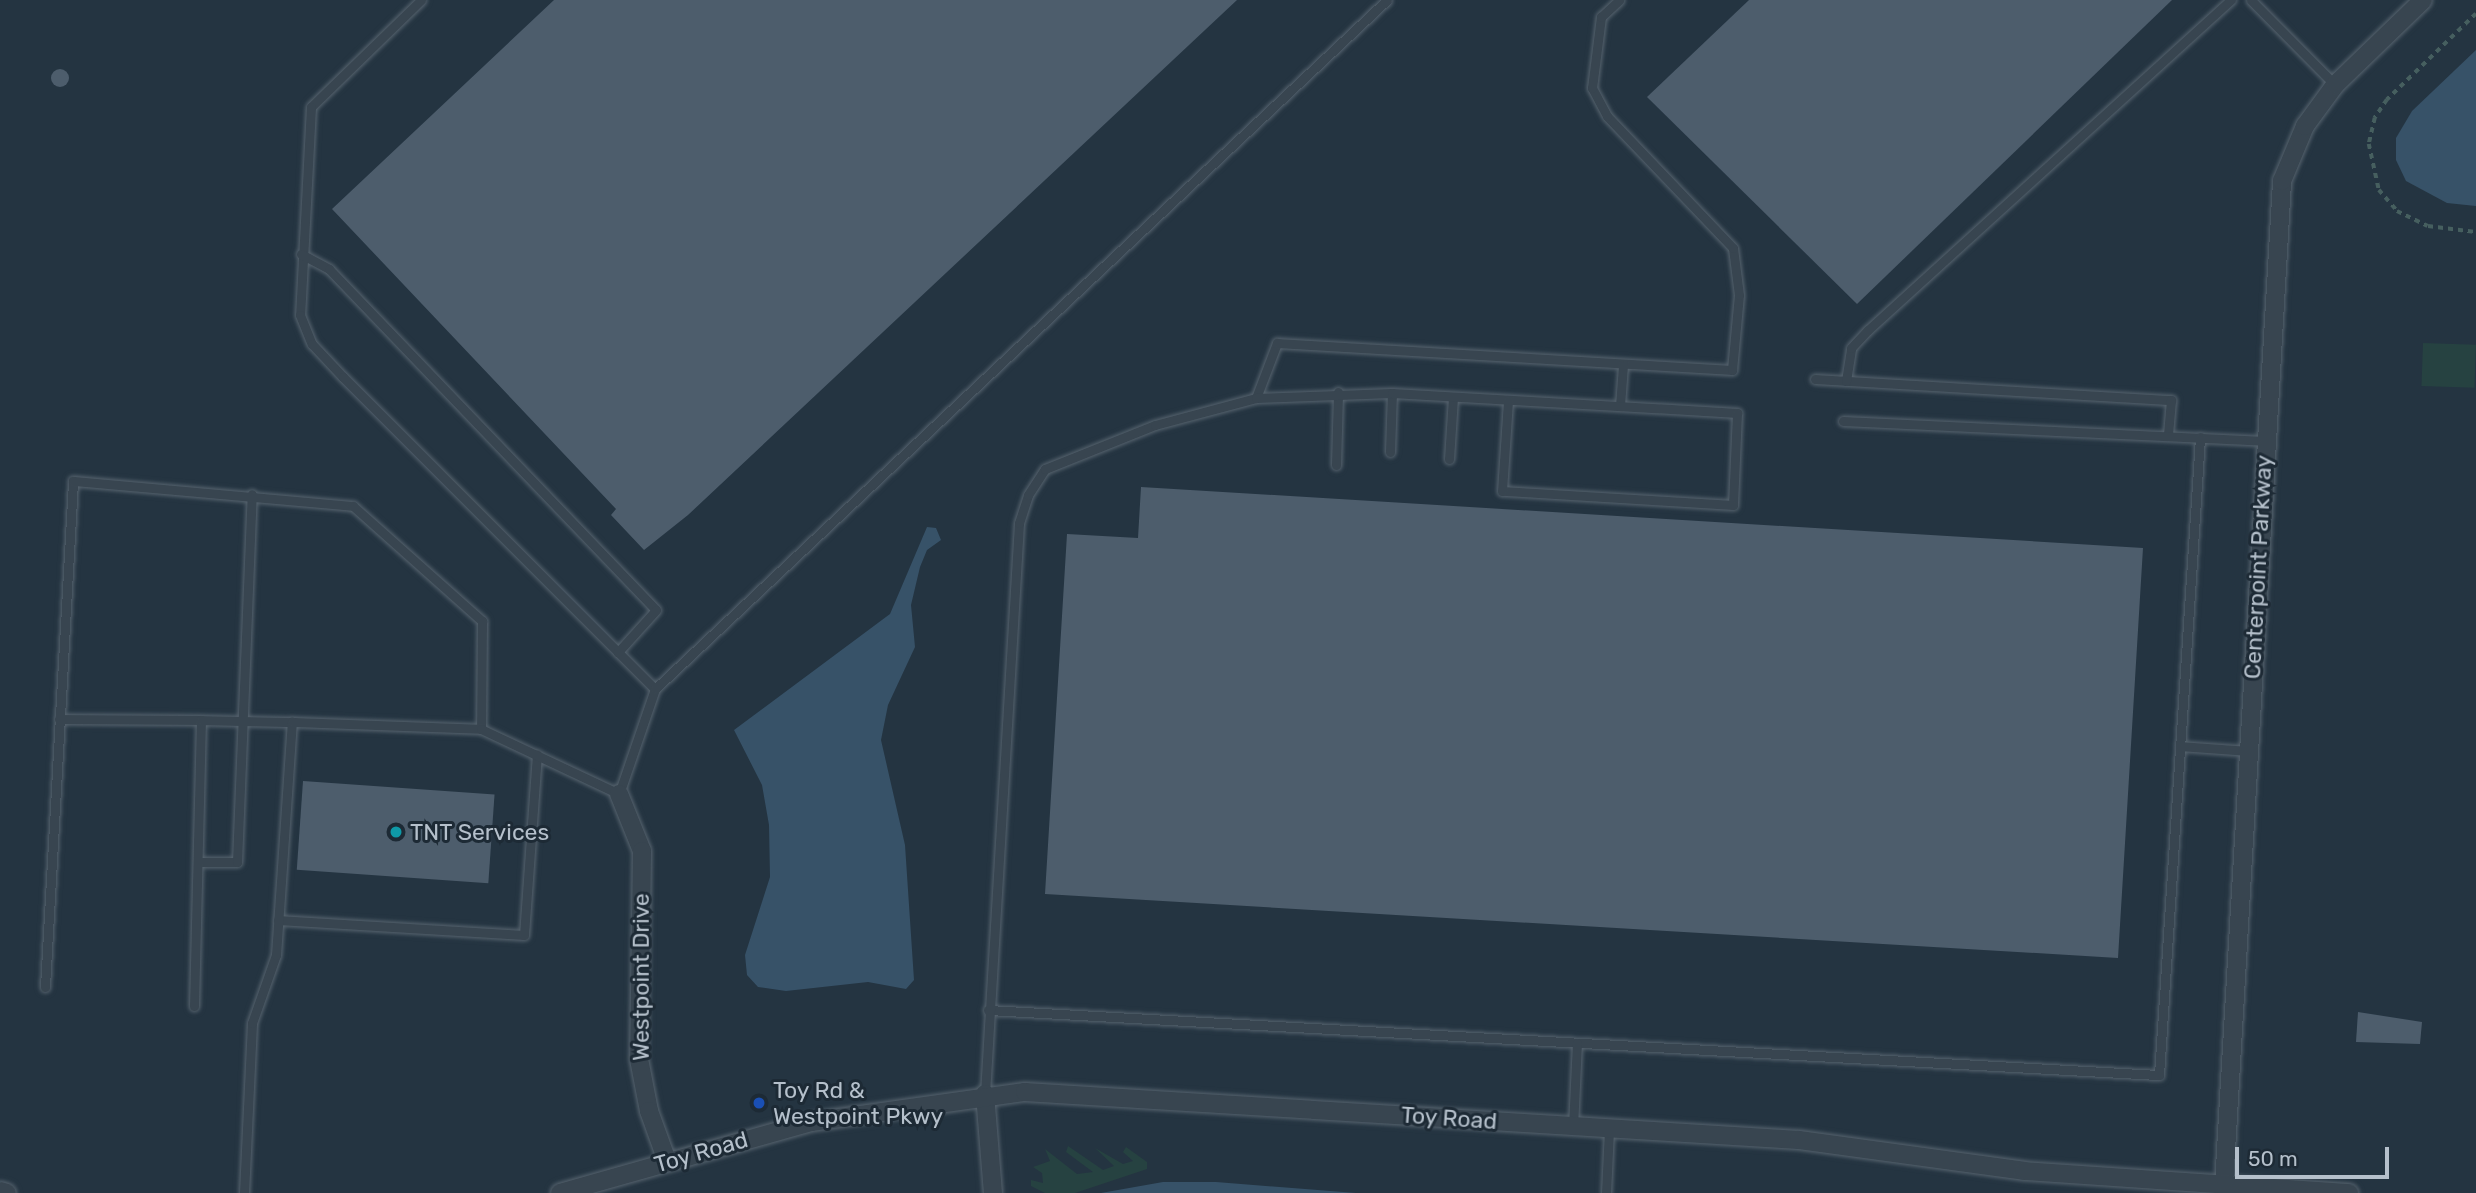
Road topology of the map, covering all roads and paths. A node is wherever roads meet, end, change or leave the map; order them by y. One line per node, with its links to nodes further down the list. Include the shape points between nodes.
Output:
1 (421, 0): 10 (lane, via 310,107)
2 (1387, 0): 29 (lane)
3 (1619, 0): 11 (lane, via 1601,17 1590,76 1596,98 1720,231 1733,248 1738,270 1732,370)
4 (2231, 0): 13 (lane, via 1868,330 1851,348)
5 (2250, 0): 8 (lane)
6 (2423, 0): 8 (street, Centerpoint Parkway)
7 (2476, 15): 9 (path, via 2387,100 2375,118 2369,144 2379,190 2397,211 2428,226)
8 (2336, 85): 23 (street, Centerpoint Parkway, via 2305,126 2282,181)
9 (2476, 232)
10 (301, 254): 28 (lane, via 300,315 312,344); 28 (lane, via 329,268 656,610)
11 (1623, 365): 17 (lane, via 1277,343); 19 (lane)
12 (1815, 379): 13 (lane)
13 (1846, 381): 21 (lane, via 2171,400)
14 (1338, 392): 15 (lane); 17 (lane); 26 (lane)
15 (1392, 393): 16 (lane); 24 (lane)
16 (1453, 397): 18 (lane); 25 (lane)
17 (1256, 398): 43 (lane, via 1062,458 1045,469 1028,495 1017,541)
18 (1508, 400): 19 (lane); 19 (lane, via 1502,491 1732,505 1737,413)
19 (1620, 407)
20 (1843, 421): 21 (lane)
21 (2168, 436): 22 (lane)
22 (2200, 437): 23 (lane); 35 (lane)
23 (2265, 441): 36 (street, Centerpoint Parkway)
24 (1391, 453)
25 (1449, 459)
26 (1336, 465)
27 (252, 494): 30 (lane, via 73,481); 32 (lane); 34 (lane, via 353,506 482,621)
28 (618, 652): 29 (lane)
29 (655, 689): 38 (lane)
30 (59, 719): 31 (lane); 41 (lane)
31 (201, 720): 32 (lane); 39 (lane)
32 (243, 720): 33 (lane); 39 (lane, via 237,862)
33 (292, 722): 34 (lane); 40 (lane)
34 (481, 729): 37 (lane)
35 (2180, 746): 36 (lane); 44 (lane, via 2158,1075)
36 (2248, 751): 49 (street, Centerpoint Parkway)
37 (537, 754): 38 (lane); 40 (lane, via 524,935)
38 (619, 794): 48 (street, Westpoint Drive, via 642,851 639,1059 649,1111)
39 (198, 862): 42 (lane)
40 (278, 920): 52 (lane, via 276,955 252,1023)
41 (45, 987)
42 (194, 1006)
43 (988, 1010): 44 (lane); 45 (lane)
44 (1577, 1043): 46 (lane)
45 (985, 1094): 46 (street, Toy Road, via 1076,1093); 48 (street, Toy Road, via 811,1122); 54 (street)
46 (1573, 1127): 47 (street, Toy Road)
47 (1609, 1129): 49 (street, Toy Road, via 1876,1147 2024,1171); 55 (lane)
48 (667, 1161): 53 (street, Toy Road)
49 (2224, 1189): 56 (street, Toy Road)
50 (0, 1191): 51 (street)
51 (7, 1193)
52 (244, 1193)
53 (560, 1193)
54 (993, 1193)
55 (1606, 1193)
56 (2349, 1193)

